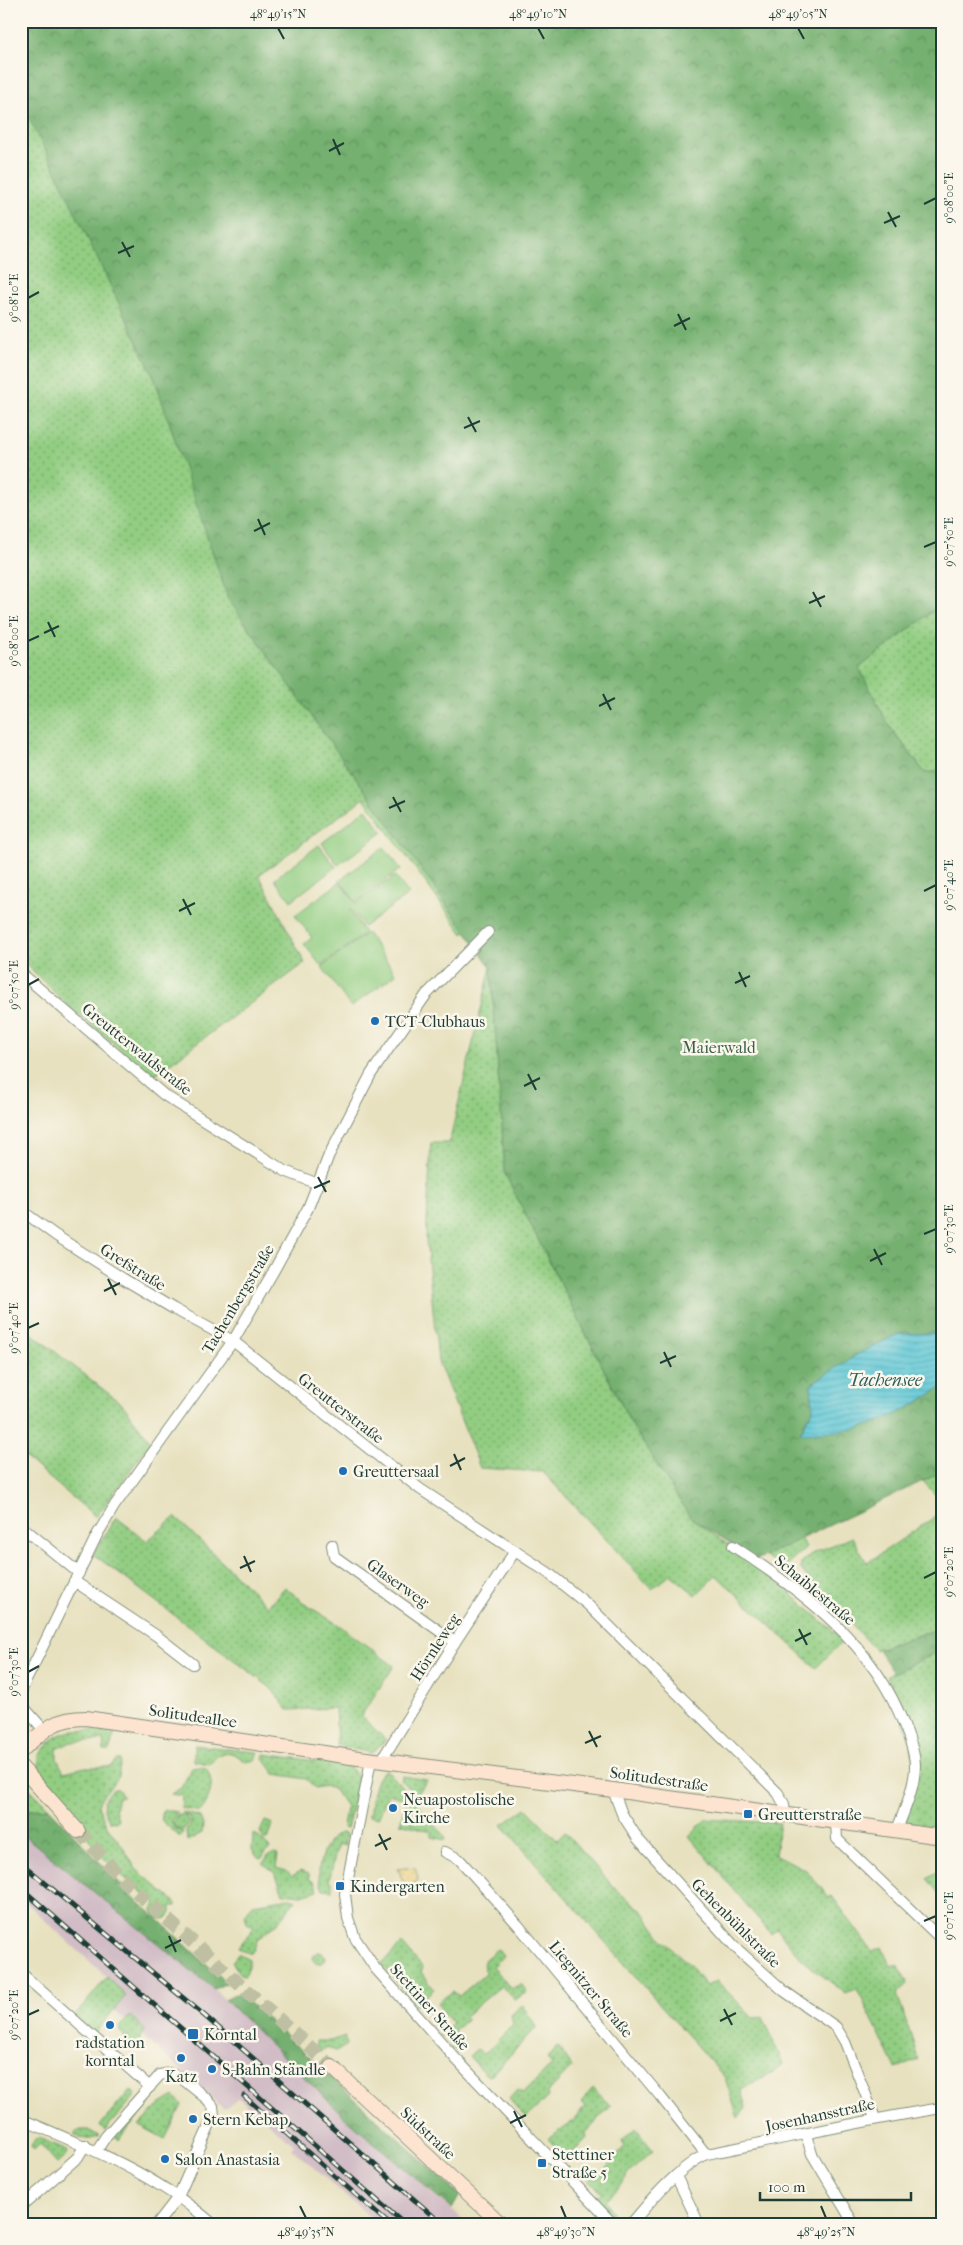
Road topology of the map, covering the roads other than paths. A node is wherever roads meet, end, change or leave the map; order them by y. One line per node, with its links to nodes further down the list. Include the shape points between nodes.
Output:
1 (488, 932): 3 (street, Tachenbergstraße, via 426,995 371,1074 329,1155)
2 (21, 973): 3 (street, Greutterwaldstraße, via 164,1095 285,1171)
3 (318, 1184): 5 (street, Tachenbergstraße, via 287,1248)
4 (21, 1210): 5 (street, Grefstraße, via 122,1278)
5 (233, 1341): 9 (street, Greutterstraße, via 420,1490); 10 (street, Tachenbergstraße, via 115,1505)
6 (21, 1526): 10 (street)
7 (332, 1544): 11 (street, Glaserweg, via 334,1556)
8 (733, 1546): 23 (street, Schaiblestraße, via 779,1576 827,1616 868,1658 895,1701 916,1765 910,1794)
9 (515, 1551): 11 (street, Hörnleweg); 20 (street, Greutterstraße, via 587,1604 778,1793 784,1804)
10 (77, 1577): 12 (street); 13 (street, Tachenbergstraße)
11 (454, 1642): 17 (street, Hörnleweg)
12 (193, 1664)
13 (21, 1691)
14 (21, 1704): 15 (street)
15 (44, 1730): 16 (main road, Solitudeallee); 17 (main road, Solitudeallee, via 64,1719 86,1718)
16 (21, 1751)
17 (376, 1760): 19 (main road, Solitudestraße); 43 (street, Stettiner Straße, via 345,1894 355,1938 375,1968 456,2059)
18 (21, 1767): 22 (main road)
19 (613, 1790): 20 (main road, Solitudestraße); 31 (street, Gehenbühlstraße, via 622,1814 638,1839 737,1949 784,1992 836,2027)
20 (784, 1814): 21 (main road, Solitudestraße)
21 (836, 1822): 23 (main road, Solitudestraße); 26 (street, via 837,1839)
22 (78, 1832)
23 (896, 1832): 24 (main road, Solitudestraße)
24 (942, 1837)
25 (445, 1852): 36 (street, Liegnitzer Straße, via 458,1859 518,1925)
26 (942, 1940)
27 (21, 1973): 29 (street)
28 (332, 2067): 42 (main road, Südstraße)
29 (150, 2087): 35 (street); 38 (street, via 160,2074 170,2073 180,2077 213,2106 214,2115)
30 (942, 2108): 31 (street, Josenhansstraße)
31 (875, 2118): 33 (street, Josenhansstraße)
32 (21, 2119): 34 (street)
33 (806, 2135): 36 (street, Josenhansstraße); 46 (street, via 812,2154)
34 (85, 2145): 35 (street); 39 (street, via 78,2157)
35 (97, 2150): 38 (street)
36 (706, 2154): 37 (street)
37 (676, 2176): 44 (street); 45 (street)
38 (178, 2197): 40 (street); 41 (street)
39 (21, 2207)
40 (157, 2224)
41 (213, 2224)
42 (501, 2224)
43 (613, 2224)
44 (631, 2224)
45 (699, 2224)
46 (854, 2224)

